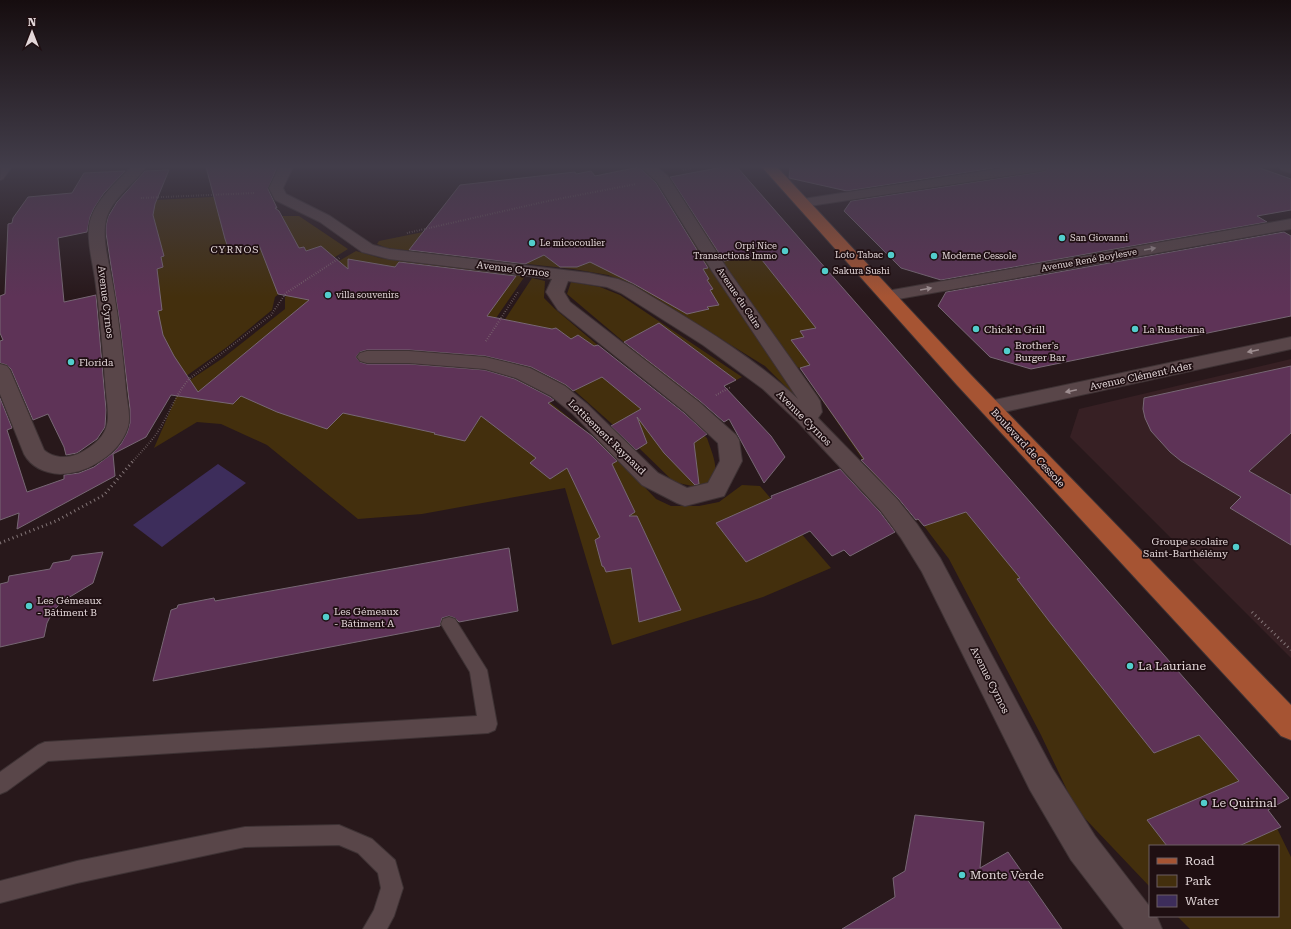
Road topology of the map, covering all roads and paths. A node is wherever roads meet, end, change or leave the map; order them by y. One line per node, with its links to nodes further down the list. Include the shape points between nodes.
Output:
1 (103, 210): 15 (street, Avenue Cyrnos, via 96,231 116,384 118,427 115,434 96,453 77,463 56,465 41,461 35,454)
2 (307, 210): 8 (street, Avenue Cyrnos, via 325,219)
3 (507, 210): 7 (path)
4 (680, 210): 19 (street, Avenue du Caire, via 810,401 812,412)
5 (810, 210): 11 (main road, Boulevard de Cessole)
6 (1291, 224): 11 (street, Avenue René Boylesve, one-way to 6)
7 (404, 234)
8 (361, 245): 9 (street, Avenue Cyrnos, via 389,254); 20 (path, via 286,293 271,315 189,380 180,390 151,441 104,495 56,521)
9 (531, 272): 10 (street, Avenue Cyrnos); 14 (path)
10 (562, 275): 16 (street, Avenue Cyrnos, via 602,280 621,286); 17 (street, Lottisement Raynaud, via 555,292 564,306)
11 (887, 296): 18 (main road, Boulevard de Cessole)
12 (1291, 343): 18 (street, Avenue Clément Ader, one-way to 18)
13 (367, 357): 14 (street, Lottisement Raynaud)
14 (472, 362): 17 (street, Lottisement Raynaud, via 497,365 523,373 558,391 580,409 650,479 685,497 716,490 731,461 728,440)
15 (0, 370)
16 (756, 373): 17 (path); 19 (street, Avenue Cyrnos)
17 (692, 407)
18 (990, 408): 24 (main road, Boulevard de Cessole)
19 (805, 417): 28 (street, Avenue Cyrnos, via 889,506 909,531 931,565 1041,779 1083,848)
20 (0, 543)
21 (1252, 612): 23 (path)
22 (450, 624): 25 (lane, via 478,670 488,724 45,752)
23 (1291, 650)
24 (1291, 726)
25 (0, 784)
26 (0, 892): 27 (lane, via 76,872 244,837 339,835 365,846 388,867 392,888 383,916)
27 (374, 929)
28 (1145, 929)

